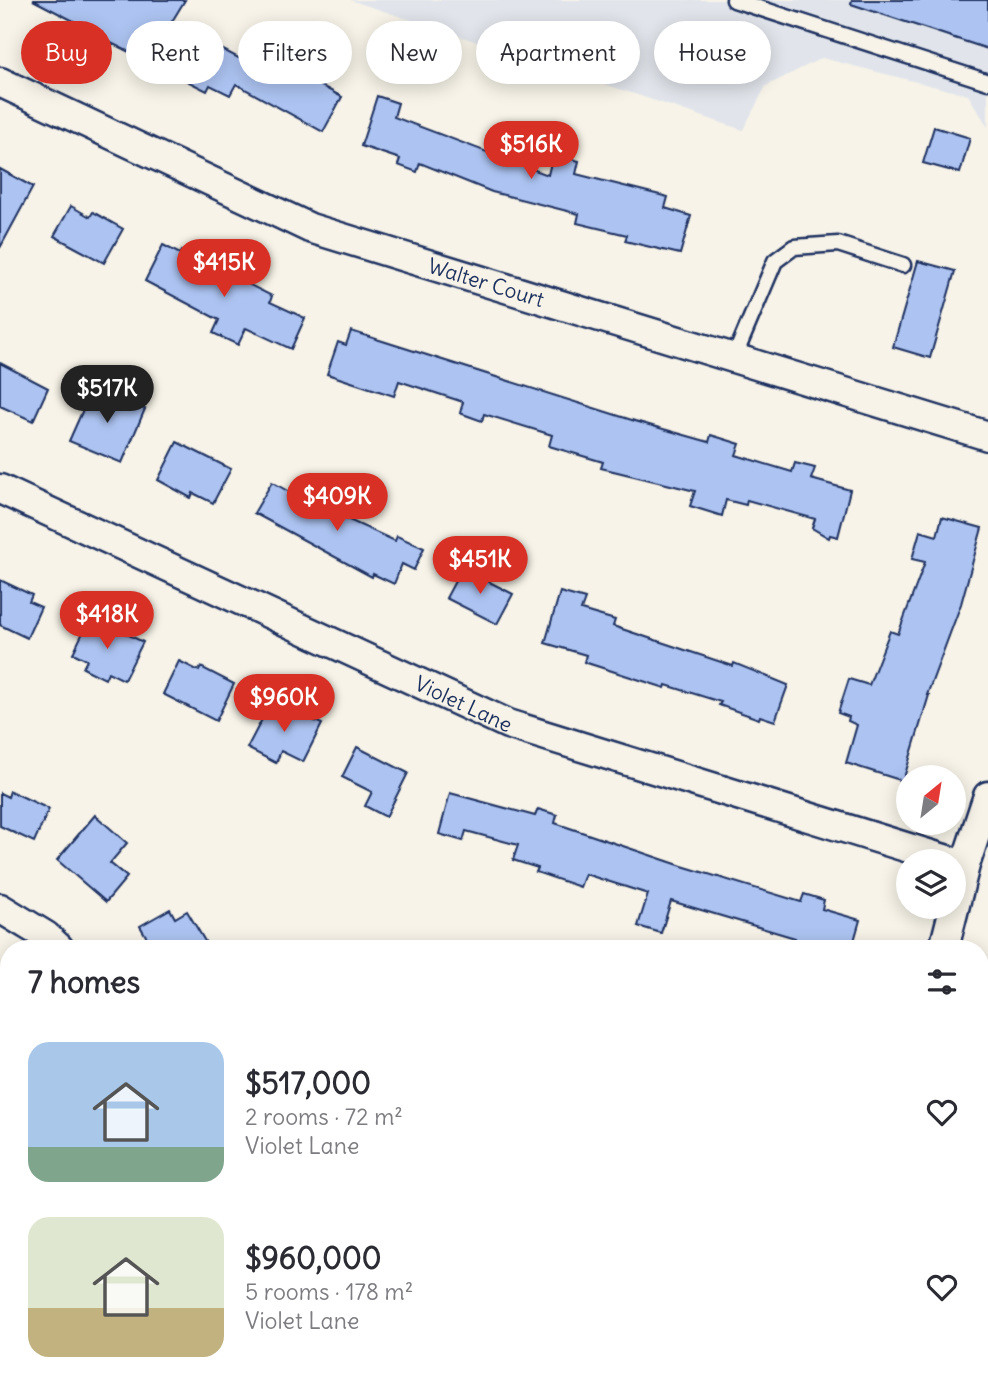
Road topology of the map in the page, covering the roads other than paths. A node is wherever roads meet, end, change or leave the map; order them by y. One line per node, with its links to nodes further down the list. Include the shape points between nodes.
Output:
1 (734, 0): 3 (lane)
2 (0, 82): 5 (street, Walter Court, via 310,228)
3 (988, 82)
4 (903, 265): 5 (lane, via 838,244 794,247 775,261)
5 (734, 358): 6 (street, Walter Court)
6 (988, 436)
7 (0, 489): 9 (street, Violet Lane, via 508,724)
8 (988, 796): 10 (street)
9 (911, 849)
10 (963, 849)
11 (0, 908): 13 (street)
12 (948, 919): 14 (street)
13 (50, 940)
14 (945, 940)

